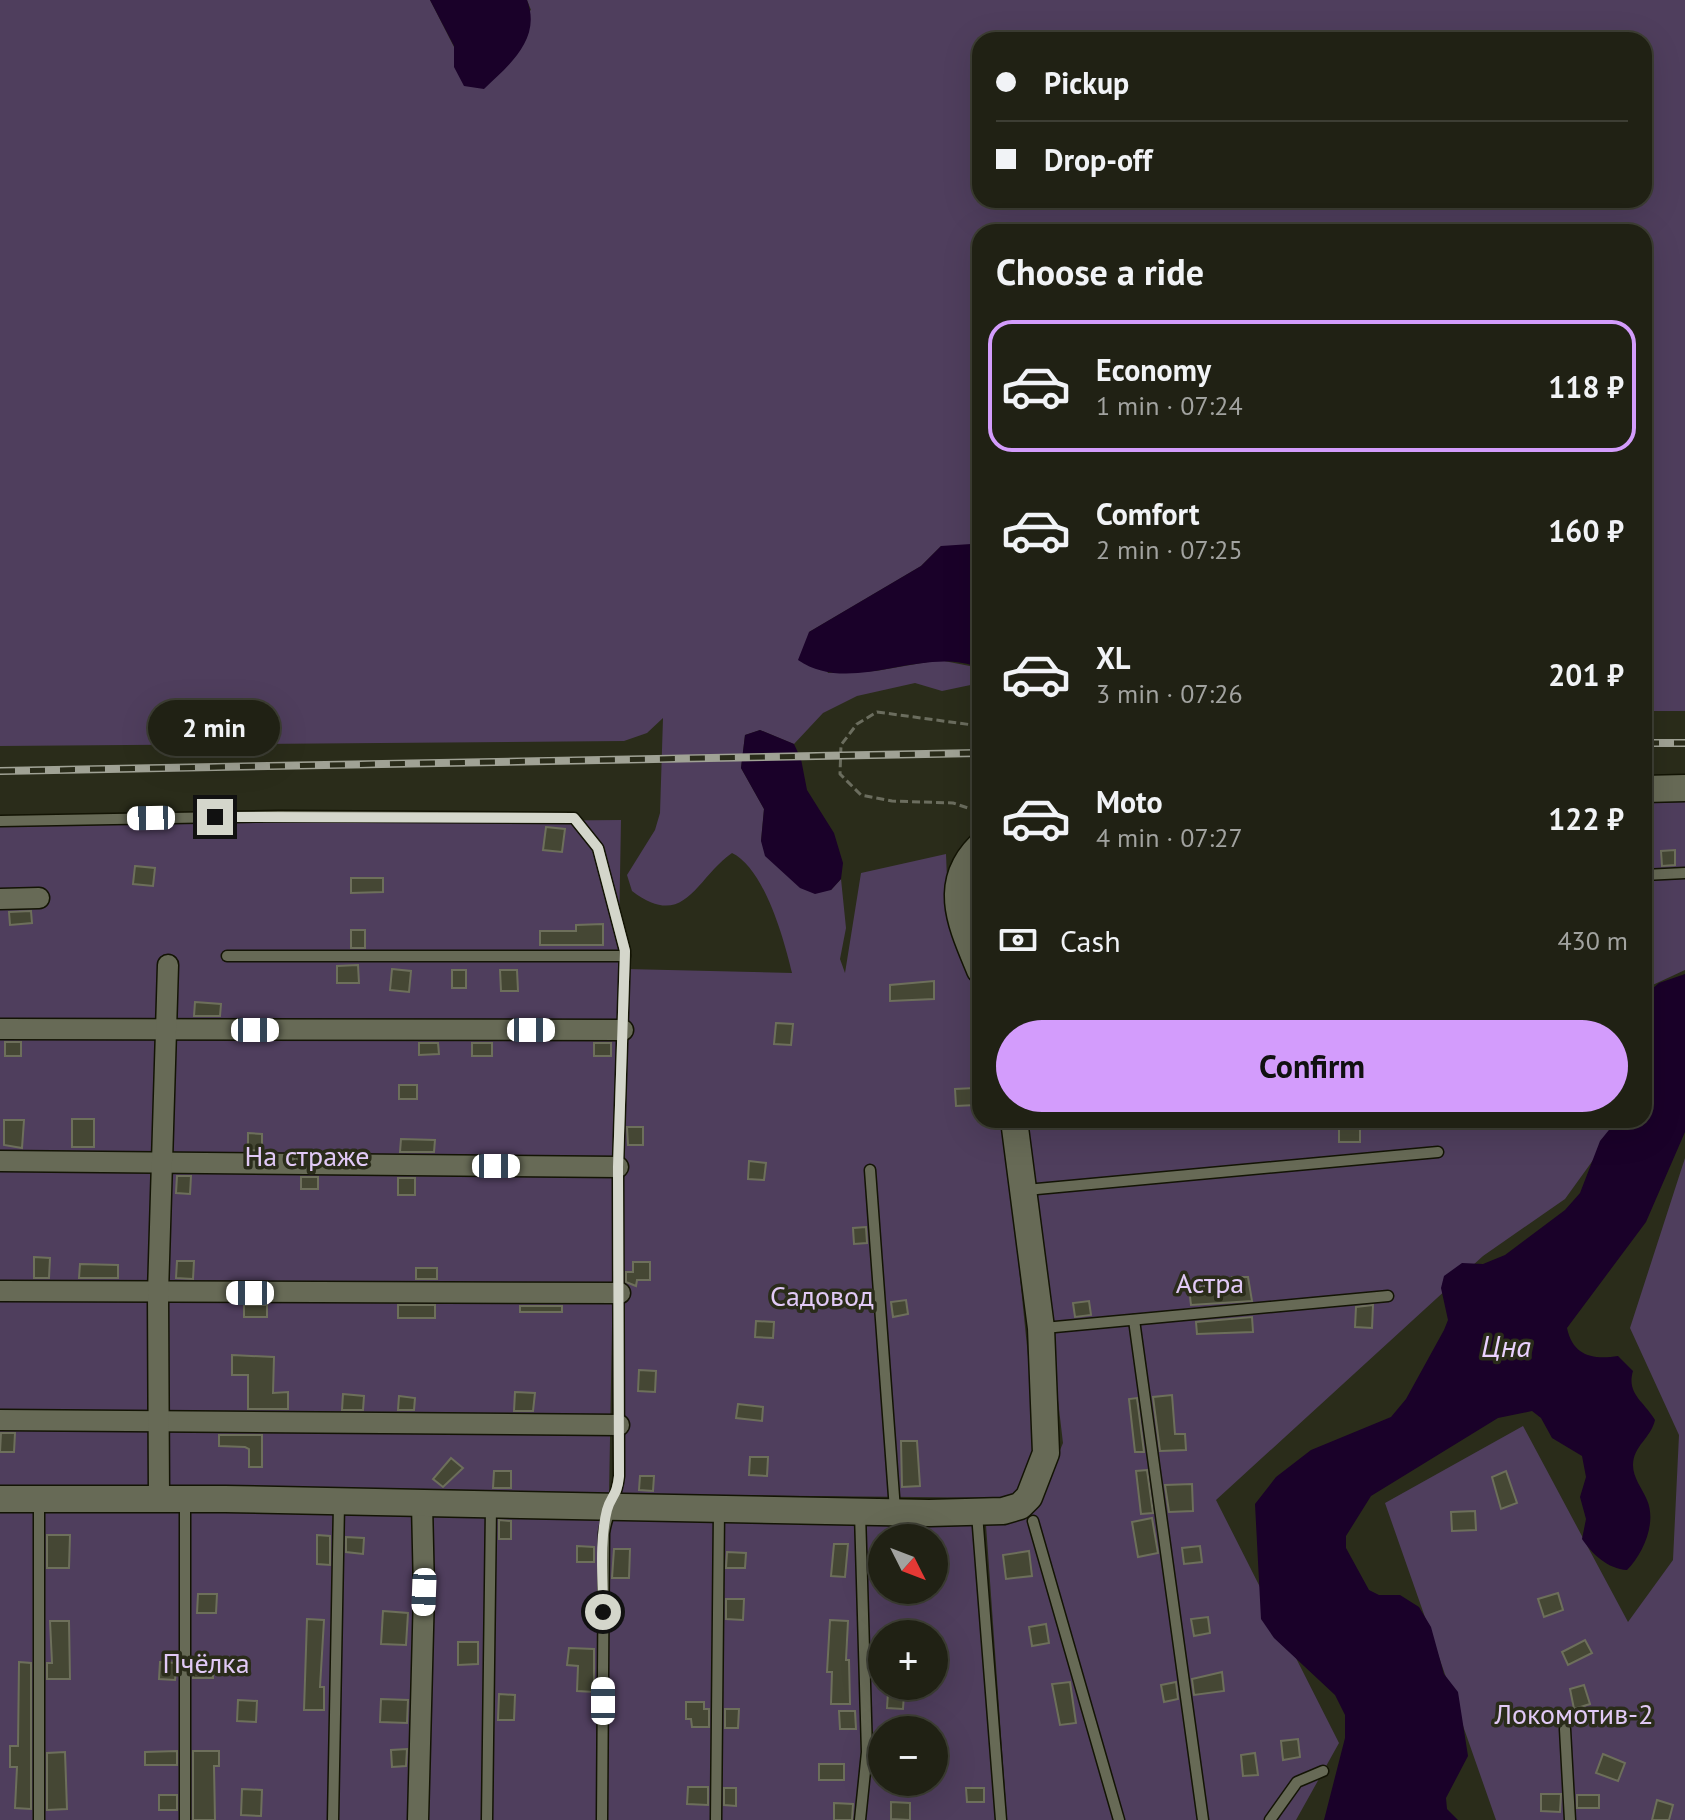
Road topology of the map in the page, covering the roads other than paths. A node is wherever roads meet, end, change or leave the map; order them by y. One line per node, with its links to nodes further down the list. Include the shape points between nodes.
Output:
1 (1685, 788): 2 (street)
2 (1652, 789)
3 (0, 821): 11 (lane, via 574,818 598,848)
4 (972, 855): 9 (street, via 956,889)
5 (1685, 873): 6 (lane)
6 (1652, 875)
7 (39, 898): 8 (street)
8 (0, 899)
9 (972, 950)
10 (227, 956): 11 (lane)
11 (625, 956): 15 (lane)
12 (168, 965): 14 (street)
13 (0, 1029): 14 (street)
14 (163, 1029): 15 (street); 19 (street)
15 (623, 1030): 20 (lane)
16 (1015, 1128): 22 (street)
17 (1438, 1152): 22 (lane)
18 (0, 1161): 19 (street)
19 (162, 1162): 20 (street); 24 (street)
20 (618, 1167): 25 (lane)
21 (870, 1170): 41 (lane)
22 (1023, 1191): 28 (street)
23 (0, 1291): 24 (street)
24 (158, 1293): 25 (street); 30 (street)
25 (620, 1293): 31 (lane)
26 (1388, 1296): 27 (lane)
27 (1134, 1320): 28 (lane); 56 (lane)
28 (1041, 1328): 42 (street, via 1048,1437 1042,1470 1020,1506)
29 (0, 1420): 30 (street)
30 (157, 1420): 31 (street); 32 (street)
31 (619, 1425): 38 (lane, via 617,1495)
32 (172, 1498): 34 (street); 35 (street); 47 (lane)
33 (0, 1499): 34 (street)
34 (39, 1499): 46 (lane)
35 (339, 1502): 36 (street); 48 (lane)
36 (422, 1503): 37 (street); 49 (street)
37 (491, 1505): 38 (street); 50 (lane)
38 (608, 1507): 39 (street); 51 (lane)
39 (719, 1510): 40 (street); 52 (lane)
40 (860, 1511): 41 (street); 53 (lane, via 867,1752)
41 (895, 1512): 42 (street)
42 (977, 1512): 54 (lane)
43 (1033, 1521): 55 (lane)
44 (1565, 1729): 58 (lane)
45 (1323, 1771): 57 (lane, via 1297,1782)
46 (39, 1820)
47 (185, 1820)
48 (333, 1820)
49 (418, 1820)
50 (487, 1820)
51 (602, 1820)
52 (716, 1820)
53 (860, 1820)
54 (1001, 1820)
55 (1119, 1820)
56 (1203, 1820)
57 (1270, 1820)
58 (1570, 1820)

